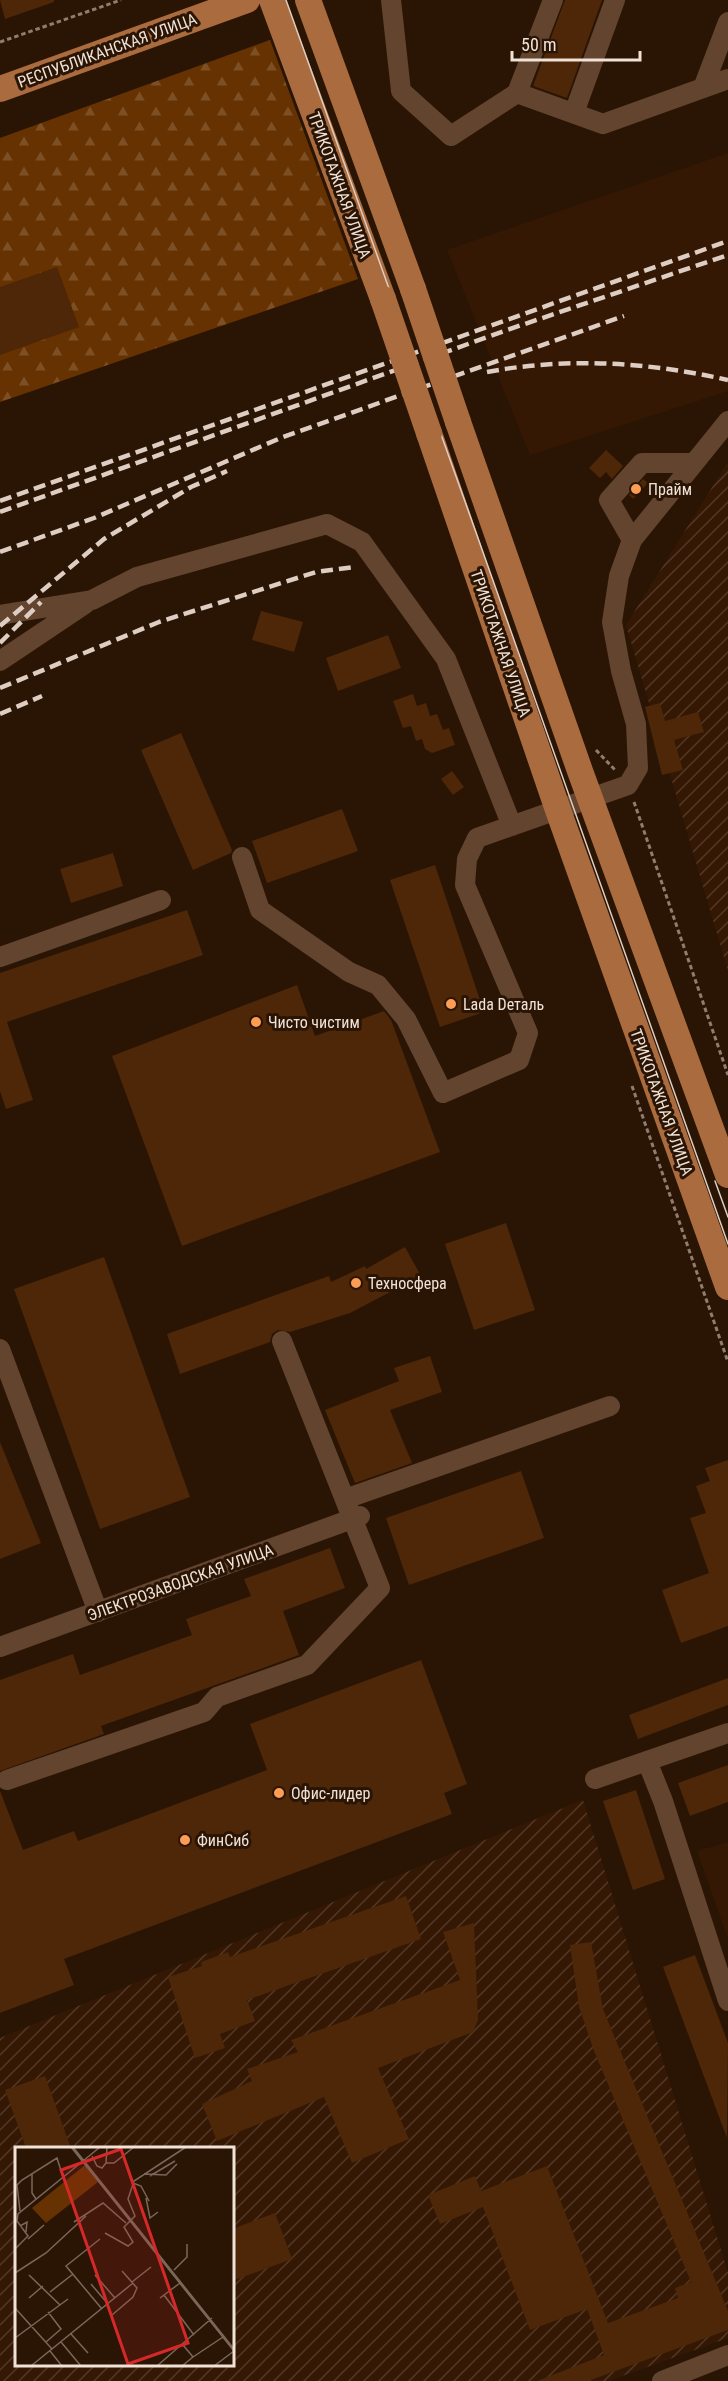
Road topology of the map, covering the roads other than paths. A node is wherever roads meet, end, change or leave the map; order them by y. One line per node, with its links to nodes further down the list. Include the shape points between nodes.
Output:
1 (247, 0): 10 (main road, РЕСПУБЛИКАНСКАЯ УЛИЦА)
2 (272, 0): 20 (main road, ТРИКОТАЖНАЯ УЛИЦА, bridge, via 383,299)
3 (308, 0): 19 (main road, ТРИКОТАЖНАЯ УЛИЦА, bridge)
4 (391, 0): 11 (street, via 401,91 451,136)
5 (552, 0): 11 (street)
6 (615, 0): 12 (street)
7 (728, 22): 9 (street)
8 (728, 79): 9 (street)
9 (703, 88): 12 (street, via 603,124)
10 (0, 89)
11 (517, 93): 12 (street)
12 (573, 113)
13 (728, 420): 14 (street)
14 (692, 463): 15 (street); 15 (street, via 642,464 609,500)
15 (632, 540): 19 (street, via 619,576 612,622 636,724 638,768 628,785)
16 (92, 600): 17 (street); 18 (street); 21 (street, via 137,577 327,524 362,542 446,659)
17 (0, 615)
18 (0, 660)
19 (589, 797): 20 (street); 25 (main road, ТРИКОТАЖНАЯ УЛИЦА)
20 (558, 810): 21 (street); 26 (main road, ТРИКОТАЖНАЯ УЛИЦА)
21 (512, 826): 22 (street, via 477,838 467,859 465,885 528,1033 519,1060 443,1093 406,1019 378,985 349,972 260,910)
22 (242, 857)
23 (161, 900): 24 (street)
24 (0, 957)
25 (728, 1175)
26 (728, 1287)
27 (282, 1341): 30 (street)
28 (0, 1349): 32 (street)
29 (610, 1406): 30 (street)
30 (345, 1499): 31 (street)
31 (356, 1518): 32 (street, ЭЛЕКТРОЗАВОДСКАЯ УЛИЦА); 37 (street, via 380,1588 307,1665 217,1697 204,1712)
32 (98, 1612): 33 (street, ЭЛЕКТРОЗАВОДСКАЯ УЛИЦА)
33 (1, 1646)
34 (728, 1733): 35 (street)
35 (647, 1761): 36 (street); 38 (street)
36 (595, 1779)
37 (8, 1780)
38 (728, 2001)
39 (728, 2355): 40 (street)
40 (666, 2380)

